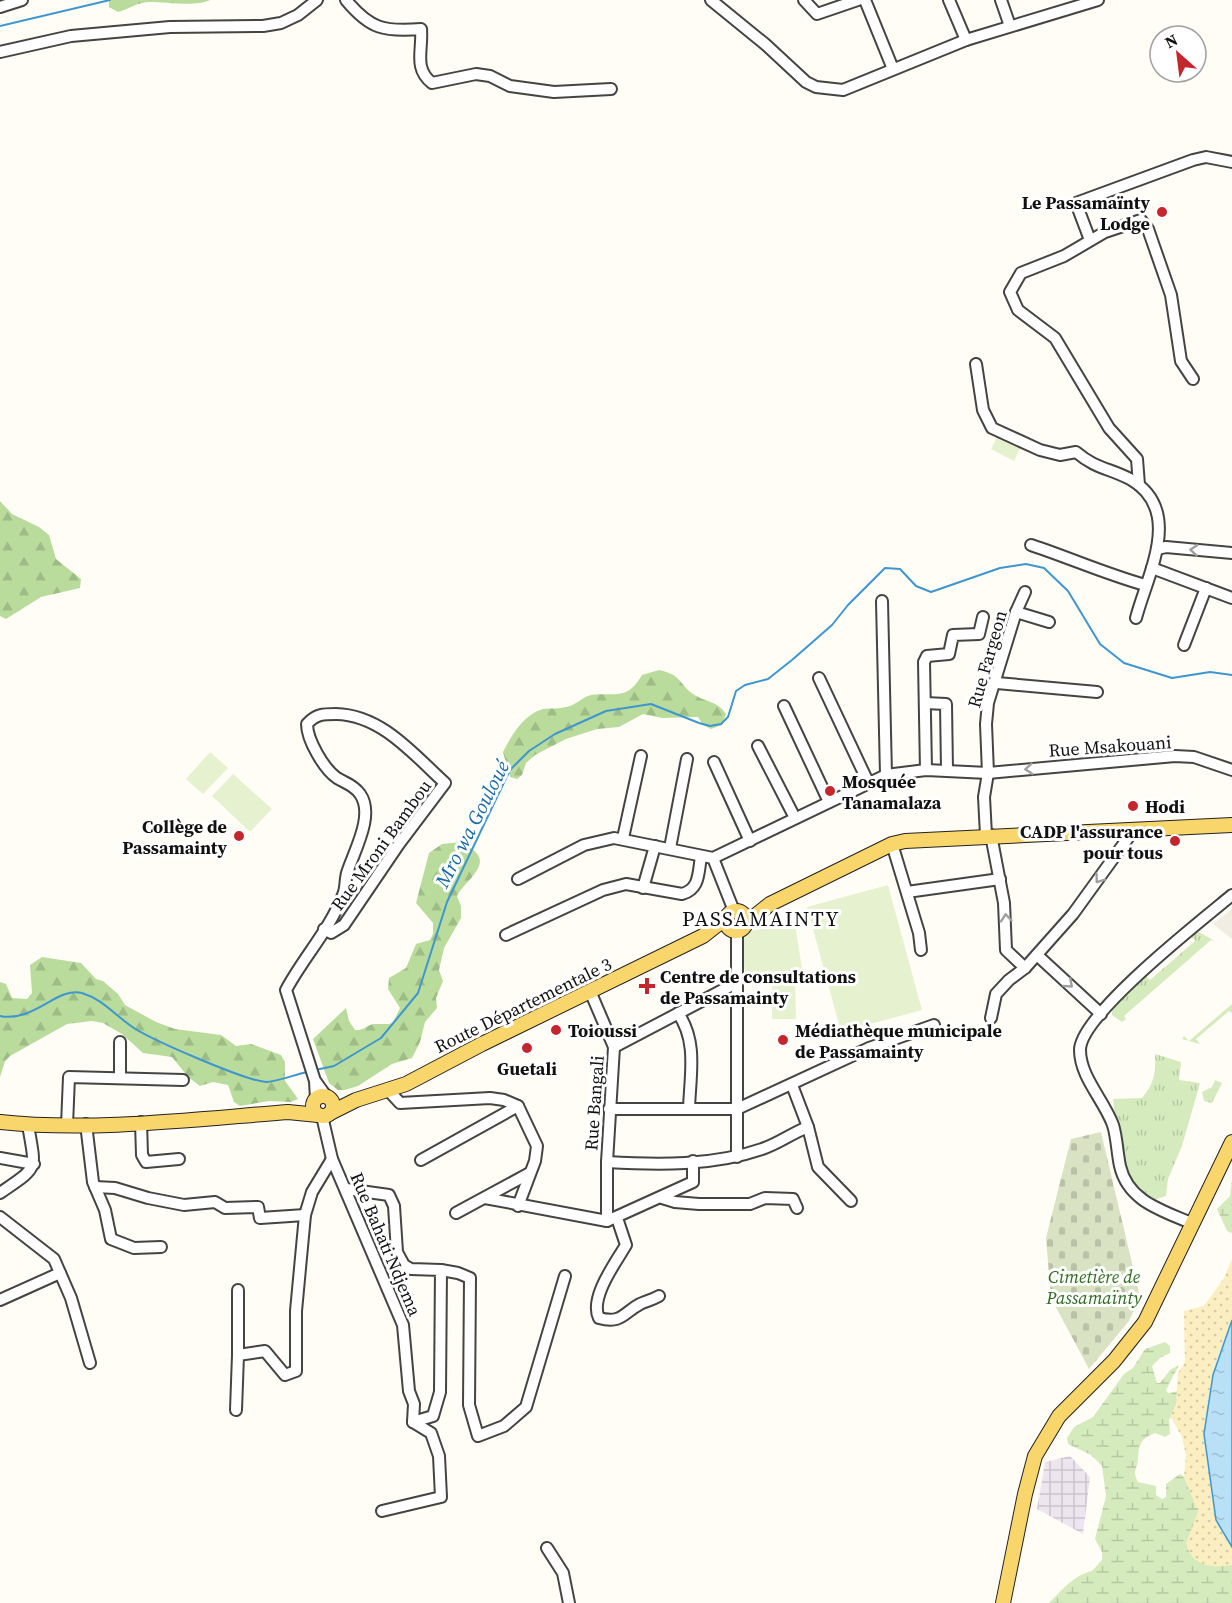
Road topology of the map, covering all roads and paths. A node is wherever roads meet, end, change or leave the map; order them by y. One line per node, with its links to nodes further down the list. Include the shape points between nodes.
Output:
1 (22, 0): 12 (street)
2 (317, 0): 16 (street, via 298,15 263,26 170,27 71,36)
3 (346, 0): 18 (street, via 361,19 384,30 421,29 419,63 423,75 432,82 476,74 510,86 554,92)
4 (711, 0): 17 (street, via 816,87 843,90)
5 (804, 0): 6 (street, via 817,14)
6 (858, 0)
7 (865, 0): 17 (street)
8 (949, 0): 15 (street)
9 (1001, 0): 14 (street)
10 (1054, 0): 13 (street)
11 (1098, 0): 13 (street)
12 (0, 7)
13 (1059, 12): 14 (street)
14 (1011, 26): 15 (street)
15 (966, 40): 17 (street)
16 (0, 52)
17 (893, 69)
18 (610, 89)
19 (1232, 162): 20 (street, via 1206,157 1193,160 1076,203)
20 (1090, 240): 22 (street, via 1132,221 1144,222 1171,295 1181,362); 23 (street, via 1064,256 1021,273 1011,286 1010,297 1018,310 1062,348 1109,428 1137,459)
21 (976, 364): 23 (street, via 983,410 992,428 1040,450 1060,455 1076,453 1093,466)
22 (1193, 379)
23 (1139, 485): 25 (street, via 1158,509)
24 (1031, 545): 28 (street, via 1076,560 1090,569)
25 (1157, 549): 26 (street, one-way to 25); 27 (street)
26 (1232, 553)
27 (1152, 568): 28 (street); 29 (street)
28 (1145, 585): 35 (street)
29 (1206, 588): 31 (street); 37 (street)
30 (1025, 592): 33 (street, Rue Fargeon)
31 (1232, 598)
32 (882, 601): 51 (street)
33 (1016, 612): 36 (street); 39 (street, Rue Fargeon)
34 (983, 617): 41 (street, via 979,634 952,635 949,654 927,656)
35 (1137, 618)
36 (1049, 622)
37 (1184, 645)
38 (819, 678): 52 (street)
39 (997, 683): 40 (street); 50 (street, Rue Fargeon, via 988,703)
40 (1097, 692)
41 (925, 703): 48 (street); 49 (street, via 946,704)
42 (784, 706): 53 (street)
43 (758, 746): 54 (street)
44 (641, 756): 58 (street)
45 (687, 759): 62 (street)
46 (714, 762): 59 (street)
47 (1232, 770): 50 (street, Rue Msakouani, one-way to 50, via 1175,756)
48 (926, 771): 49 (street, Rue Msakouani); 51 (street, Rue Msakouani)
49 (947, 771): 50 (street, Rue Msakouani)
50 (988, 773): 57 (street, Rue Fargeon, via 984,797)
51 (886, 775): 52 (street, Rue Msakouani)
52 (868, 782): 53 (street, Rue Msakouani)
53 (829, 801): 54 (street, Rue Msakouani)
54 (795, 818): 59 (street, Rue Msakouani)
55 (1232, 825): 56 (main road, Route Départementale 3)
56 (1133, 831): 57 (main road, Route Départementale 3); 74 (street, one-way to 74, via 1082,903)
57 (988, 835): 60 (main road, Route Départementale 3); 66 (street, Rue Fargeon)
58 (623, 838): 61 (street); 65 (street, via 585,845)
59 (750, 840): 64 (street, Rue Msakouani)
60 (892, 844): 68 (street); 70 (main road, Route Départementale 3)
61 (655, 846): 62 (street); 67 (street)
62 (670, 848): 63 (street)
63 (700, 857): 64 (street); 67 (street, via 697,882 689,892)
64 (713, 858): 70 (street)
65 (518, 879)
66 (1000, 879): 68 (street); 75 (street, Rue Fargeon, one-way to 66, via 1006,950)
67 (644, 888): 72 (street, via 626,884 603,890)
68 (907, 892): 73 (street)
69 (1232, 895): 79 (street)
70 (735, 921): 76 (street); 77 (main road, Route Départementale 3)
71 (324, 929): 71 (street, Rue Mroni Bambou, via 331,933 344,926 446,783 373,722 349,714 314,716 307,724 312,747 335,777 360,794 365,806 344,895); 88 (street, via 286,990)
72 (506, 935)
73 (921, 950)
74 (1037, 955): 75 (street); 79 (street, one-way to 79)
75 (1025, 968): 80 (street, via 996,994)
76 (738, 982): 78 (street); 90 (street)
77 (590, 991): 83 (street, Rue Bangali); 87 (main road, Route Départementale 3)
78 (678, 1014): 83 (street); 92 (street, via 691,1041)
79 (1101, 1014): 121 (street, via 1083,1036 1082,1066 1114,1128 1124,1179 1129,1189 1146,1203)
80 (991, 1018)
81 (934, 1025): 86 (street, via 869,1048)
82 (120, 1042): 84 (street)
83 (614, 1047): 91 (street, Rue Bangali)
84 (120, 1077): 85 (street); 97 (street, via 69,1077)
85 (183, 1080)
86 (792, 1084): 90 (street); 98 (street)
87 (389, 1091): 88 (main road, Route Départementale 3); 89 (street, via 400,1103 490,1098)
88 (323, 1106): 94 (main road, Route Départementale 3); 103 (street, Rue Bahati Ndjema)
89 (518, 1106): 104 (street); 108 (street, via 537,1146)
90 (737, 1108): 92 (street); 100 (street)
91 (609, 1109): 92 (street); 106 (street, Rue Bangali)
92 (689, 1109)
93 (0, 1122): 96 (main road, Route Départementale 3)
94 (141, 1122): 95 (main road, Route Départementale 3); 102 (street, via 142,1155 146,1162)
95 (86, 1124): 97 (main road, Route Départementale 3); 109 (street)
96 (28, 1125): 97 (main road, Route Départementale 3); 107 (street)
97 (67, 1125)
98 (808, 1127): 100 (street); 114 (street, via 818,1167)
99 (1232, 1142): 121 (main road)
100 (737, 1157): 105 (street)
101 (0, 1158): 107 (street)
102 (179, 1159)
103 (332, 1159): 110 (street, Rue Bahati Ndjema); 118 (street, via 312,1192)
104 (421, 1160)
105 (693, 1161): 106 (street, via 648,1165); 113 (street, via 693,1182)
106 (607, 1162): 120 (street, Rue Bangali)
107 (34, 1164): 111 (street, via 30,1174)
108 (528, 1174): 112 (street); 115 (street)
109 (95, 1187): 118 (street, via 116,1188 184,1205 250,1205 258,1207 260,1218); 122 (street, via 111,1239 134,1248)
110 (346, 1189): 123 (street, via 389,1195 394,1206 397,1252 404,1265 411,1269); 132 (street, Rue Bahati Ndjema, via 403,1325)
111 (0, 1193)
112 (485, 1198): 115 (street); 117 (street)
113 (662, 1198): 116 (street, via 699,1204 793,1199); 120 (street)
114 (851, 1201)
115 (518, 1206): 120 (street)
116 (797, 1208)
117 (456, 1213)
118 (305, 1215): 129 (street, via 296,1300 296,1371 285,1375 265,1351)
119 (0, 1217): 124 (street, via 54,1259)
120 (612, 1220): 127 (street, Rue Bangali, via 626,1245 603,1283 597,1314 601,1319 626,1317 639,1304)
121 (1191, 1223): 133 (main road, via 1145,1322 1114,1361 1063,1411)
122 (161, 1247)
123 (441, 1270): 125 (street, via 470,1278 469,1405 478,1436 504,1426 526,1407); 132 (street, via 440,1392 433,1416)
124 (60, 1272): 128 (street); 130 (street)
125 (565, 1276)
126 (238, 1290): 129 (street)
127 (659, 1296)
128 (0, 1300)
129 (238, 1355): 131 (street)
130 (90, 1363)
131 (236, 1410)
132 (413, 1422): 134 (street, via 431,1433 439,1456 441,1497)
133 (1043, 1441): 136 (main road, via 1035,1456); 137 (main road)
134 (382, 1511)
135 (547, 1548): 138 (street, via 563,1573)
136 (1014, 1551): 137 (main road); 139 (main road)
137 (1015, 1585): 140 (main road)
138 (569, 1603)
139 (1003, 1603)
140 (1012, 1603)

